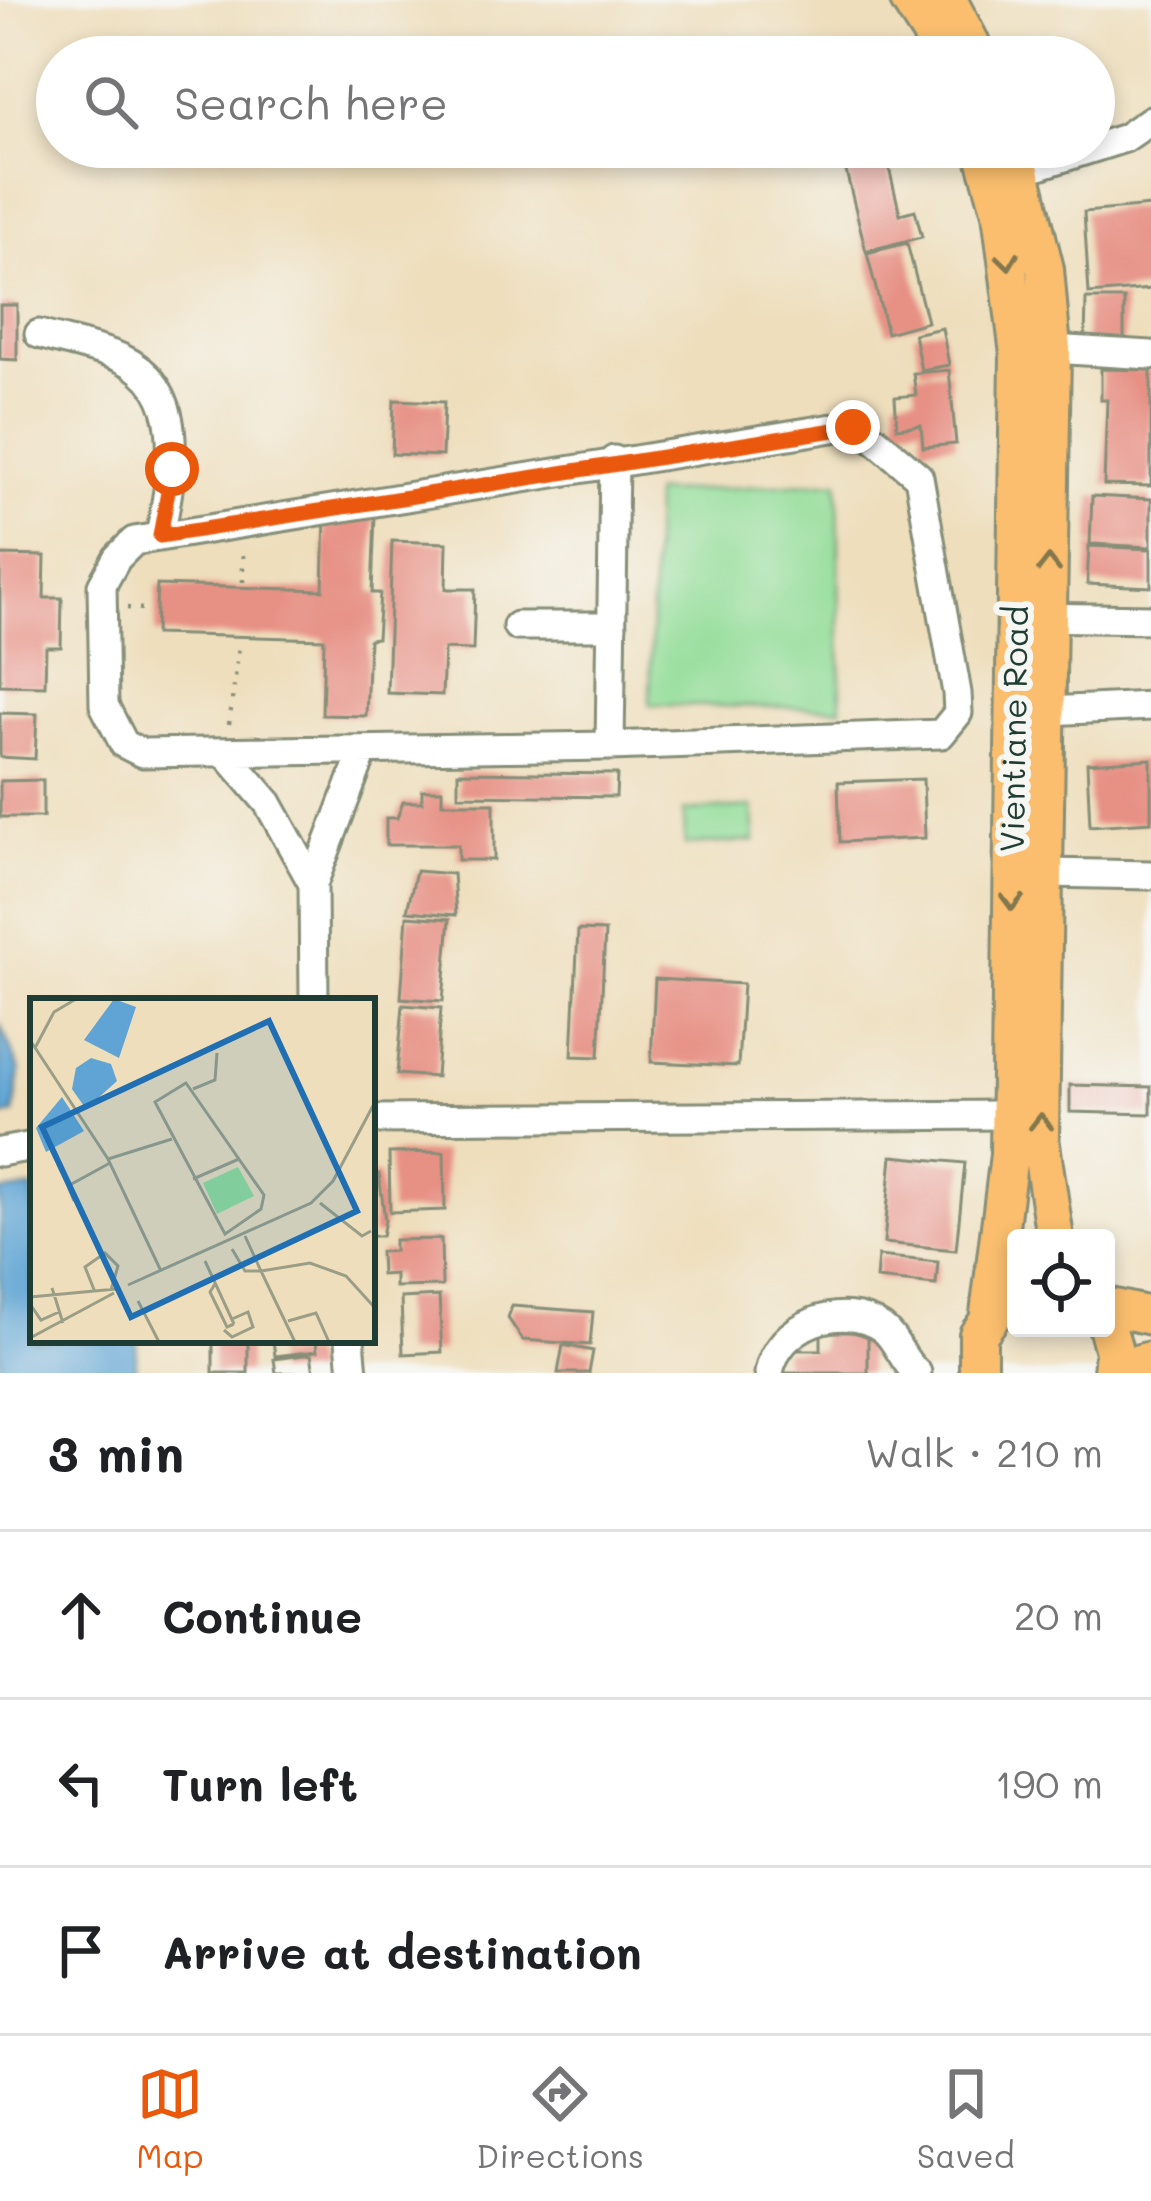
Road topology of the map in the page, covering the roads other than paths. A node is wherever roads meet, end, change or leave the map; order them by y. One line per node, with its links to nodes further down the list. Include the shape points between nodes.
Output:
1 (909, 0): 3 (main road)
2 (948, 0): 4 (main road)
3 (932, 36)
4 (967, 36)
5 (1151, 119): 6 (street)
6 (1115, 140)
7 (988, 168): 14 (main road, Vientiane Road, one-way to 14, via 1019,354)
8 (1022, 168): 10 (main road, via 1045,269)
9 (39, 334): 13 (street, via 121,358 149,376 167,405 172,469)
10 (1052, 349): 11 (street); 14 (main road, one-way to 10)
11 (1151, 355)
12 (614, 460): 13 (street); 17 (street); 20 (street, via 853,427 904,458 920,477 958,713 941,734)
13 (160, 536): 22 (street, via 134,541 102,586 104,705 124,743 142,753)
14 (1033, 617): 15 (street); 19 (main road); 27 (main road, Vientiane Road, one-way to 27)
15 (1151, 620)
16 (517, 626): 17 (street)
17 (612, 626): 20 (street)
18 (1151, 706): 19 (street)
19 (1048, 711): 23 (main road)
20 (610, 746): 21 (street)
21 (363, 752): 22 (street); 25 (street)
22 (226, 754): 25 (street, via 268,803)
23 (1046, 873): 24 (street); 31 (main road, one-way to 23, via 1040,1138)
24 (1151, 875)
25 (313, 884): 26 (street)
26 (314, 998)
27 (1009, 1115): 28 (street); 32 (main road, Vientiane Road)
28 (375, 1119)
29 (30, 1147): 30 (street)
30 (0, 1152)
31 (1054, 1229)
32 (1002, 1303): 42 (main road, Vientiane Road, via 978,1335)
33 (1115, 1308): 34 (main road)
34 (1151, 1316)
35 (1108, 1337): 38 (main road)
36 (350, 1343): 39 (street)
37 (1151, 1360): 38 (main road)
38 (1112, 1371)
39 (353, 1373)
40 (769, 1373): 41 (street, via 774,1351 823,1318 868,1320 888,1332)
41 (917, 1373)
42 (978, 1373)

